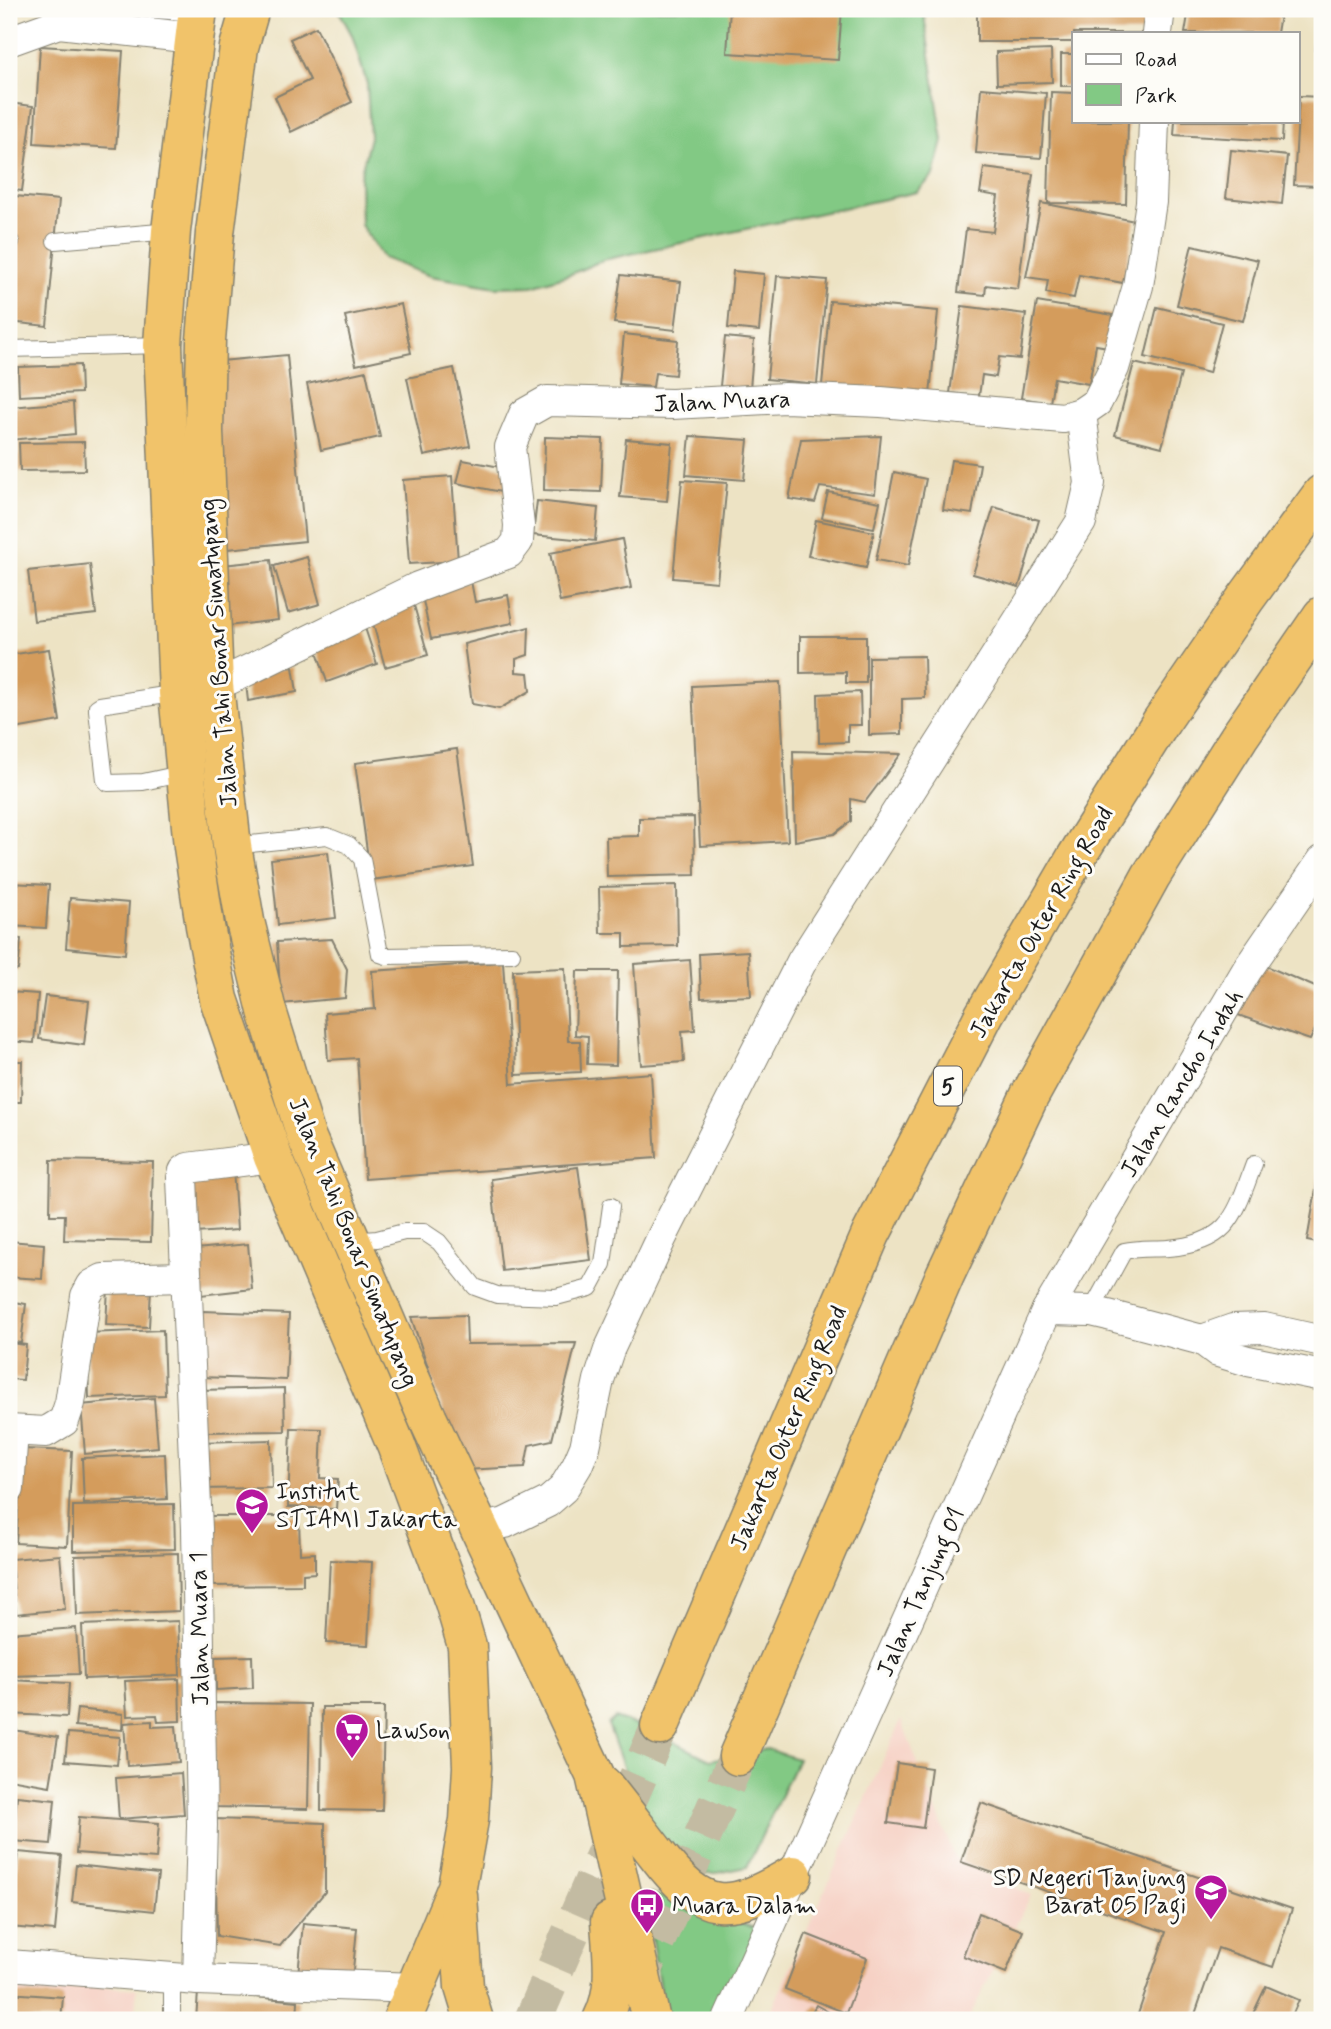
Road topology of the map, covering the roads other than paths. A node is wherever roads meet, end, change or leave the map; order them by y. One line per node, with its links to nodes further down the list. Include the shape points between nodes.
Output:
1 (143, 9): 4 (lane)
2 (250, 9): 15 (highway, Jalan Tahi Bonar Simatupang, via 239,47 206,340 204,431)
3 (1160, 9): 5 (street)
4 (196, 20): 6 (street, via 60,23); 8 (highway, Jalan Tahi Bonar Simatupang)
5 (1157, 32)
6 (9, 40)
7 (1154, 122): 12 (street, via 1151,202 1138,286 1114,368 1097,402)
8 (171, 231): 9 (lane); 10 (highway, Jalan Tahi Bonar Simatupang)
9 (55, 241)
10 (163, 345): 11 (lane); 16 (highway, Jalan Tahi Bonar Simatupang)
11 (9, 349)
12 (1081, 413): 15 (street, Jalan Muara, via 1063,418 785,398 672,404 548,401 524,414 510,447 519,525 509,553 418,587); 34 (street, via 1090,483 1081,522 802,961 610,1350 577,1466 563,1489 548,1502 505,1523)
13 (1322, 494): 37 (highway, Jakarta Outer Ring Road / 5, via 1161,722 984,1015 871,1234)
14 (1322, 616): 38 (highway, via 1151,876 1029,1097 945,1275)
15 (214, 685): 18 (highway, Jalan Tahi Bonar Simatupang)
16 (178, 693): 17 (highway, Jalan Tahi Bonar Simatupang); 17 (lane, via 100,705 97,710 108,783)
17 (186, 773): 22 (highway, Jalan Tahi Bonar Simatupang, via 193,847 219,999)
18 (232, 846): 21 (lane, via 327,836 349,845 362,859 378,950 383,955); 25 (highway, Jalan Tahi Bonar Simatupang, via 267,1012 306,1136)
19 (1322, 861): 20 (street, Jalan Rancho Indah)
20 (1314, 889): 27 (street, Jalan Rancho Indah, via 1247,970)
21 (512, 954)
22 (273, 1157): 26 (street, Jalan Muara 1, via 184,1171); 36 (highway, Jalan Tahi Bonar Simatupang, via 396,1446)
23 (1254, 1164): 28 (lane, via 1233,1218 1210,1240 1124,1251)
24 (611, 1206): 25 (lane, via 603,1264 590,1288 556,1297 497,1295 475,1287 439,1242 424,1232)
25 (350, 1241): 34 (highway, Jalan Tahi Bonar Simatupang)
26 (186, 1277): 32 (street, via 103,1279 92,1285 86,1296 64,1421 46,1432); 43 (street, Jalan Muara 1, via 197,1529 202,1825)
27 (1047, 1310): 28 (street); 40 (street, Jalan Tanjung 01)
28 (1091, 1311): 29 (street)
29 (1202, 1340): 30 (street, via 1233,1329 1264,1328); 31 (street, via 1219,1352)
30 (1322, 1341)
31 (1322, 1376)
32 (11, 1430): 33 (street)
33 (9, 1489)
34 (479, 1529): 35 (highway, Jalan Tahi Bonar Simatupang)
35 (524, 1623): 36 (highway); 39 (highway, Jalan Tahi Bonar Simatupang)
36 (467, 1646): 41 (highway, Jalan Tahi Bonar Simatupang, via 472,1767 469,1820)
37 (660, 1726)
38 (738, 1756)
39 (598, 1785): 40 (highway, via 673,1876 700,1897 723,1902 746,1899); 47 (highway, via 613,1971 611,2000); 48 (highway, Jalan Tahi Bonar Simatupang)
40 (793, 1875): 49 (street, Jalan Tanjung 01)
41 (457, 1887): 44 (highway, Jalan Tahi Bonar Simatupang); 46 (highway, via 464,1987)
42 (9, 1965): 43 (street)
43 (185, 1979): 44 (street); 45 (lane)
44 (410, 2004)
45 (172, 2020)
46 (474, 2020)
47 (602, 2020)
48 (651, 2020)
49 (729, 2020)

